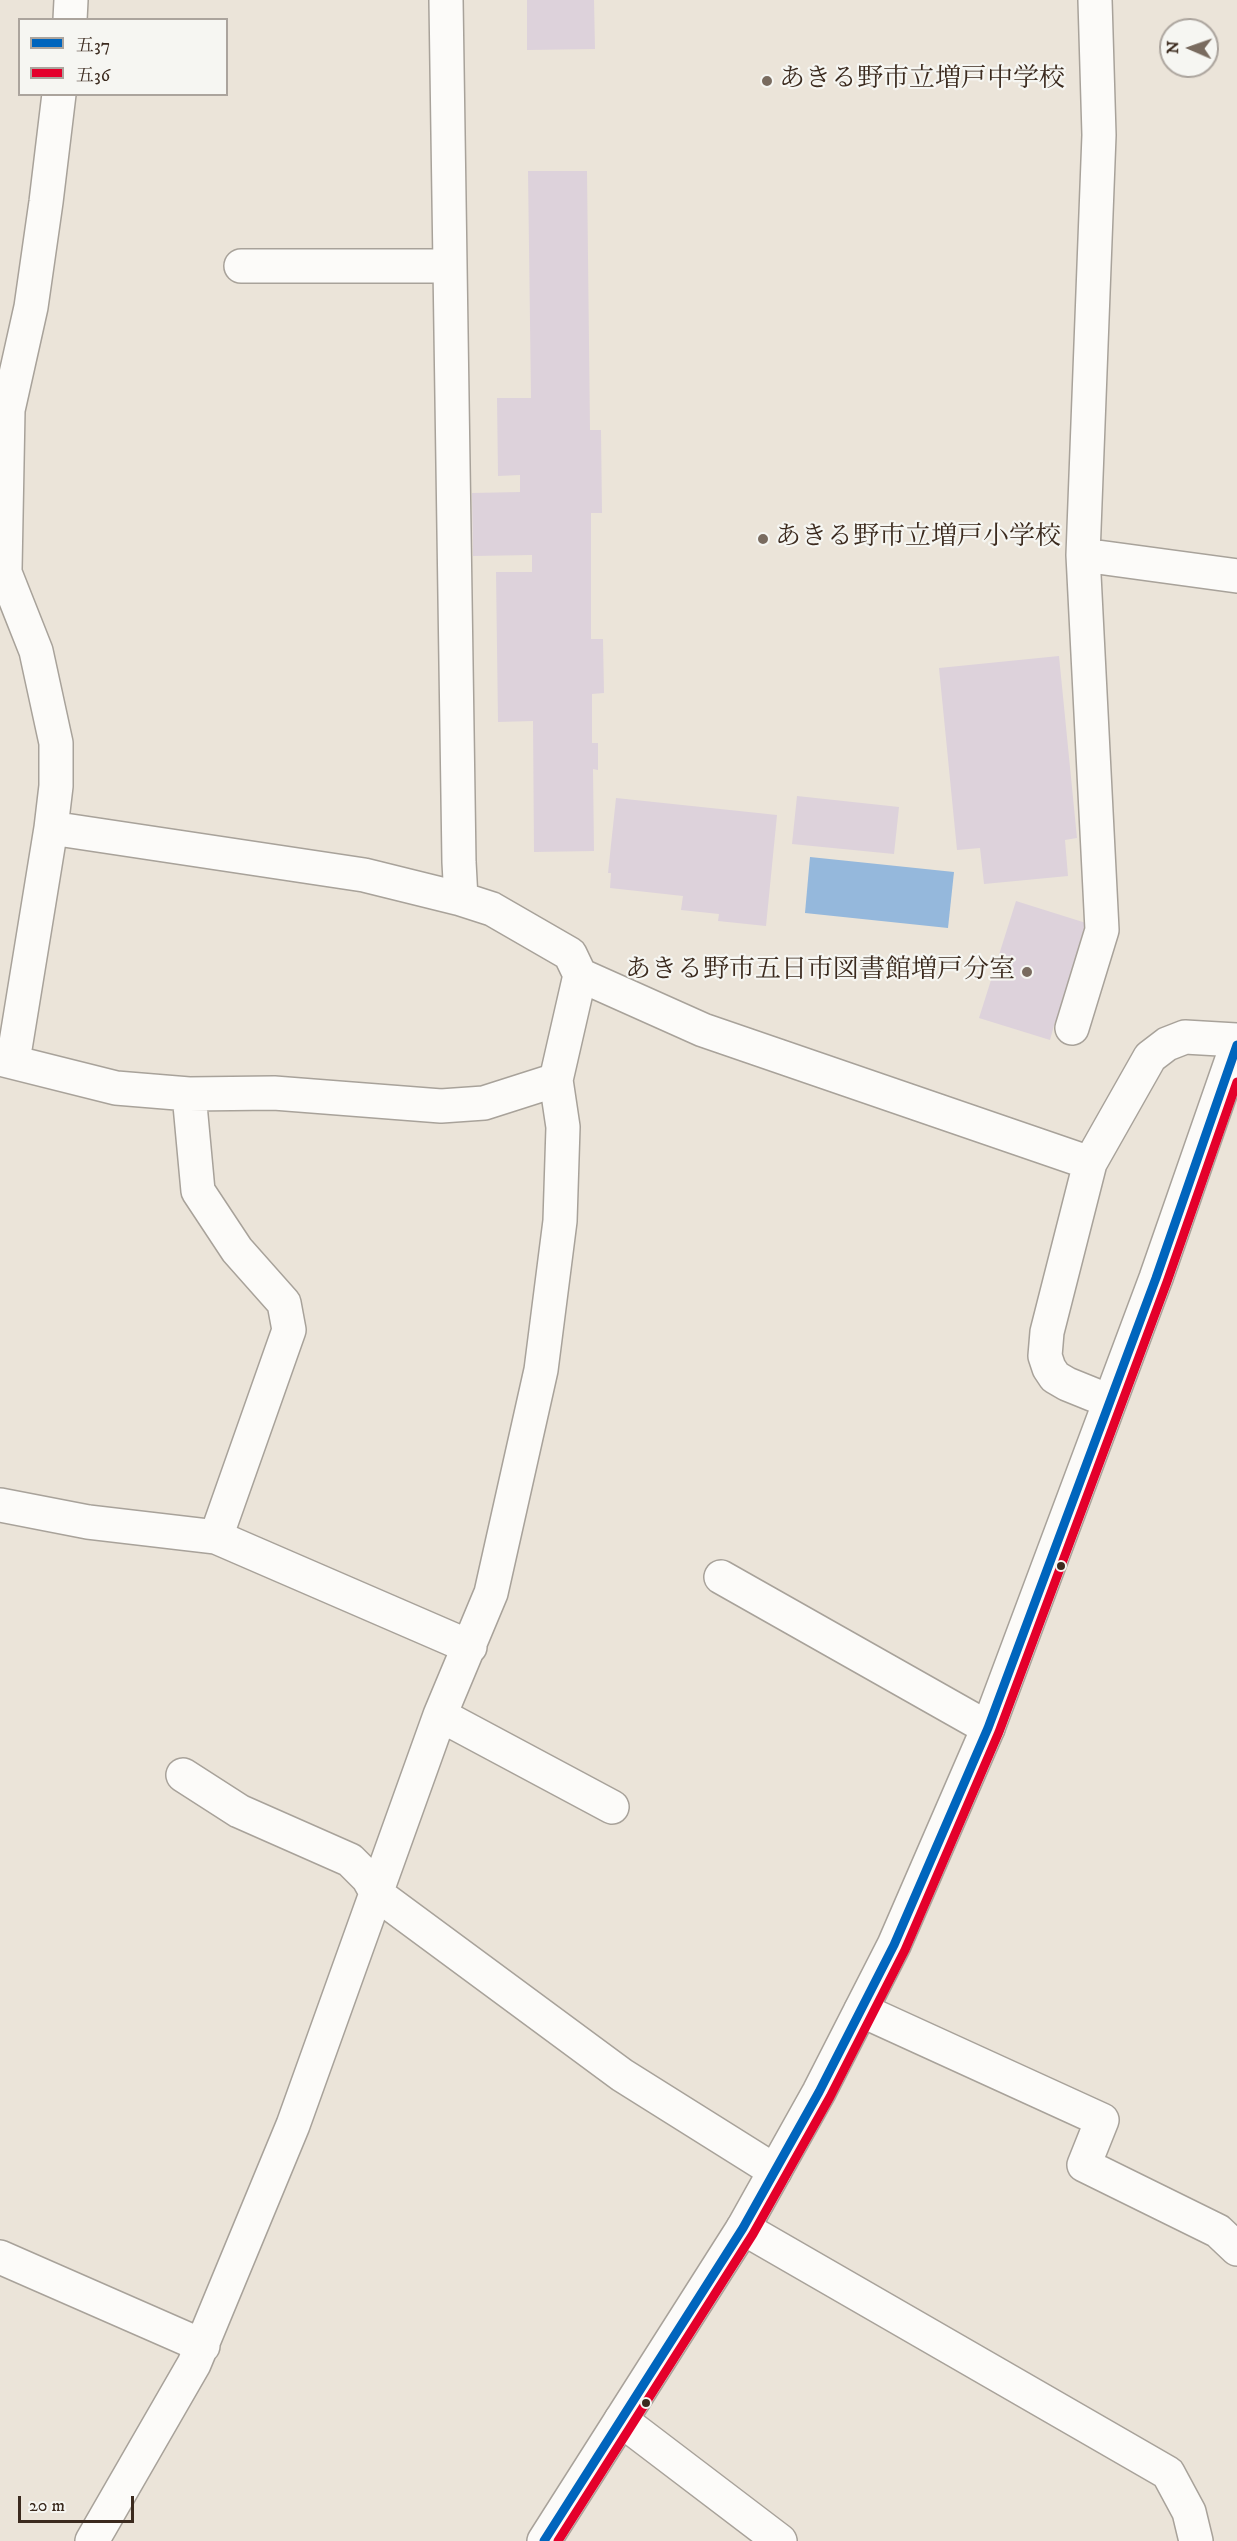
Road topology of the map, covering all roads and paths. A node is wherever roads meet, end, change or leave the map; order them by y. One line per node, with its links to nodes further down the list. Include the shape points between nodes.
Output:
1 (70, 0): 4 (street)
2 (446, 0): 7 (street)
3 (1095, 0): 8 (street, via 1100,135)
4 (70, 18)
5 (59, 96): 9 (street, via 30,308 8,410)
6 (241, 266): 7 (street)
7 (449, 266): 12 (street)
8 (1083, 555): 10 (street); 14 (street, via 1102,930)
9 (3, 565): 11 (street, via 36,651 56,743)
10 (1237, 576)
11 (51, 828): 12 (street, via 364,875); 17 (street)
12 (461, 899): 13 (street, via 492,909 570,954)
13 (580, 975): 18 (street); 20 (street, via 703,1030)
14 (1072, 1028)
15 (1237, 1040): 20 (street, via 1185,1038 1167,1044 1150,1057)
16 (1237, 1045): 21 (street)
17 (6, 1060): 19 (street, via 116,1088)
18 (556, 1080): 19 (street, via 484,1103 441,1106 274,1093); 25 (street, via 563,1127 560,1221 541,1370 491,1593)
19 (189, 1094): 23 (street, via 198,1191 237,1250 284,1303 289,1330)
20 (1090, 1163): 21 (street, via 1047,1332 1045,1356 1055,1377)
21 (1109, 1401): 27 (street)
22 (0, 1505): 23 (street, via 88,1522)
23 (216, 1537): 25 (street)
24 (721, 1577): 27 (street)
25 (470, 1647): 26 (street)
26 (440, 1715): 29 (street); 30 (street)
27 (988, 1728): 31 (street, via 894,1945)
28 (183, 1775): 30 (street, via 239,1811 350,1860)
29 (612, 1807)
30 (377, 1894): 32 (street, via 622,2075); 36 (street, via 293,2125)
31 (861, 2010): 32 (street); 34 (street, via 1102,2120 1084,2165 1218,2231)
32 (776, 2171): 33 (street)
33 (743, 2228): 37 (street); 41 (street, via 1168,2473 1189,2512)
34 (1237, 2249)
35 (0, 2258): 36 (street)
36 (203, 2346): 38 (street)
37 (621, 2420): 39 (street); 40 (street)
38 (92, 2541)
39 (544, 2541)
40 (780, 2541)
41 (1196, 2541)

